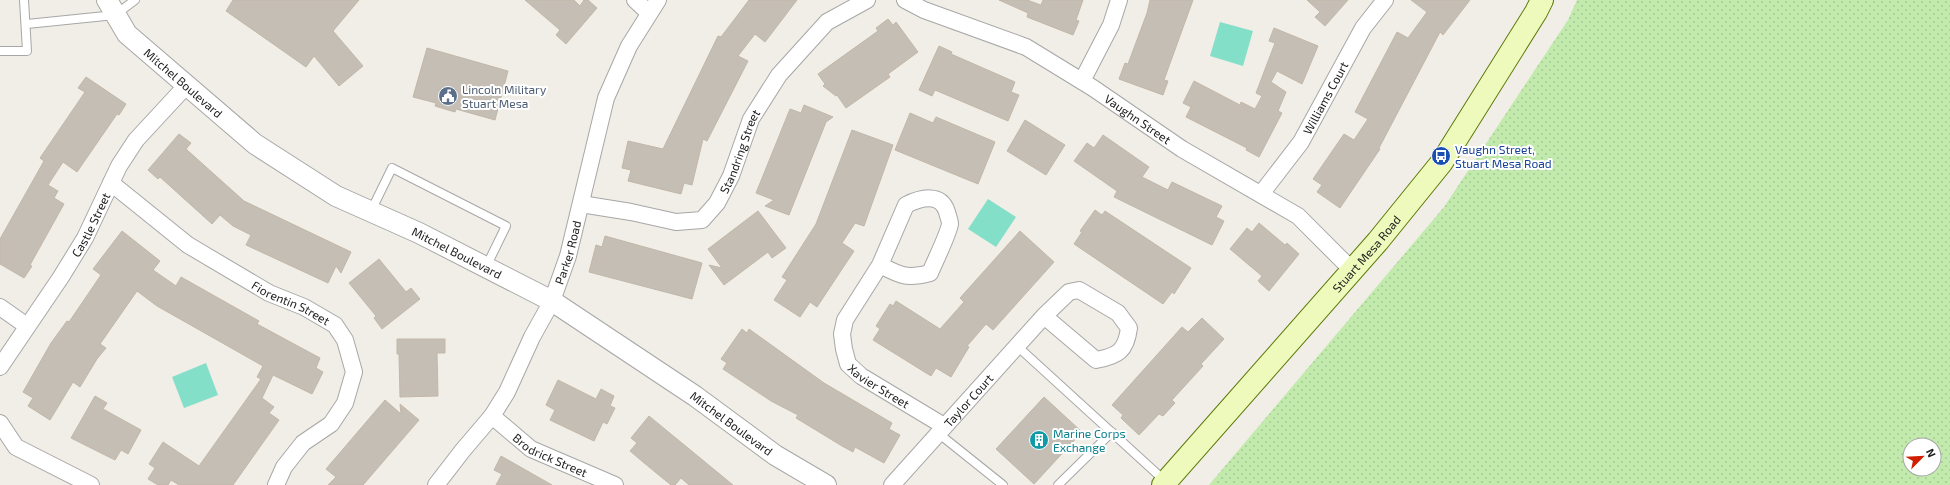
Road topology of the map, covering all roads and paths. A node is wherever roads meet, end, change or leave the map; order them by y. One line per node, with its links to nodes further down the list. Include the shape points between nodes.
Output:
1 (24, 0): 11 (lane)
2 (135, 0): 10 (lane)
3 (636, 0): 9 (street)
4 (866, 0): 17 (street, Standring Street, via 827,22 779,75 751,119 731,176 717,204 702,220 676,222)
5 (906, 0): 13 (street, Vaughn Street, via 924,10 1026,47)
6 (1119, 0): 13 (street, via 1111,25)
7 (1385, 0): 16 (street, Williams Court, via 1363,28 1301,142)
8 (1542, 0): 21 (main road, Stuart Mesa Road, via 1442,162)
9 (653, 7): 17 (street, Parker Road, via 628,46 606,98)
10 (111, 8): 11 (lane); 14 (street, Mitchel Boulevard, via 127,34)
11 (27, 24): 12 (lane, via 27,51)
12 (0, 51)
13 (1082, 81): 16 (street, Vaughn Street, via 1182,149)
14 (186, 86): 15 (street, Castle Street, via 136,140); 18 (street, Mitchel Boulevard, via 255,144 336,196)
15 (111, 183): 25 (street, Castle Street, via 84,238); 35 (street, Fiorentin Street, via 188,245 269,293 304,307 335,325 345,340 354,372 345,403 331,424 303,443 284,467)
16 (1261, 194): 21 (street, Vaughn Street, via 1298,216)
17 (580, 204): 22 (street, Parker Road, via 568,256)
18 (371, 211): 20 (street, Mitchel Boulevard); 20 (lane, via 392,168 506,226)
19 (880, 265): 19 (street, Xavier Street, via 896,273 914,277 930,273 950,224 946,209 938,199 928,197 906,205); 30 (street, Xavier Street, via 845,320 842,334 848,364 861,376)
20 (486, 267): 22 (street, Mitchel Boulevard)
21 (1352, 270): 33 (main road, Stuart Mesa Road)
22 (552, 300): 28 (street, Parker Road, via 507,392); 38 (street, Mitchel Boulevard, via 695,396 775,455)
23 (0, 307): 25 (street)
24 (1044, 316): 24 (street, Taylor Court, via 1069,292 1079,290 1118,313 1129,328 1128,340 1123,349 1112,357 1096,360); 26 (street, Taylor Court)
25 (27, 326): 27 (street, Castle Street)
26 (1017, 346): 30 (street, Taylor Court); 31 (lane)
27 (0, 367)
28 (492, 416): 32 (street, Brodrick Street, via 531,449); 36 (street, Parker Road)
29 (0, 423): 34 (street, via 16,447)
30 (941, 430): 39 (street, Taylor Court); 40 (lane)
31 (1112, 432): 33 (lane); 41 (lane)
32 (583, 478): 37 (street, Brodrick Street)
33 (1164, 483)
34 (91, 485)
35 (276, 485)
36 (436, 485)
37 (615, 485)
38 (826, 485)
39 (892, 485)
40 (1003, 485)
41 (1058, 485)

